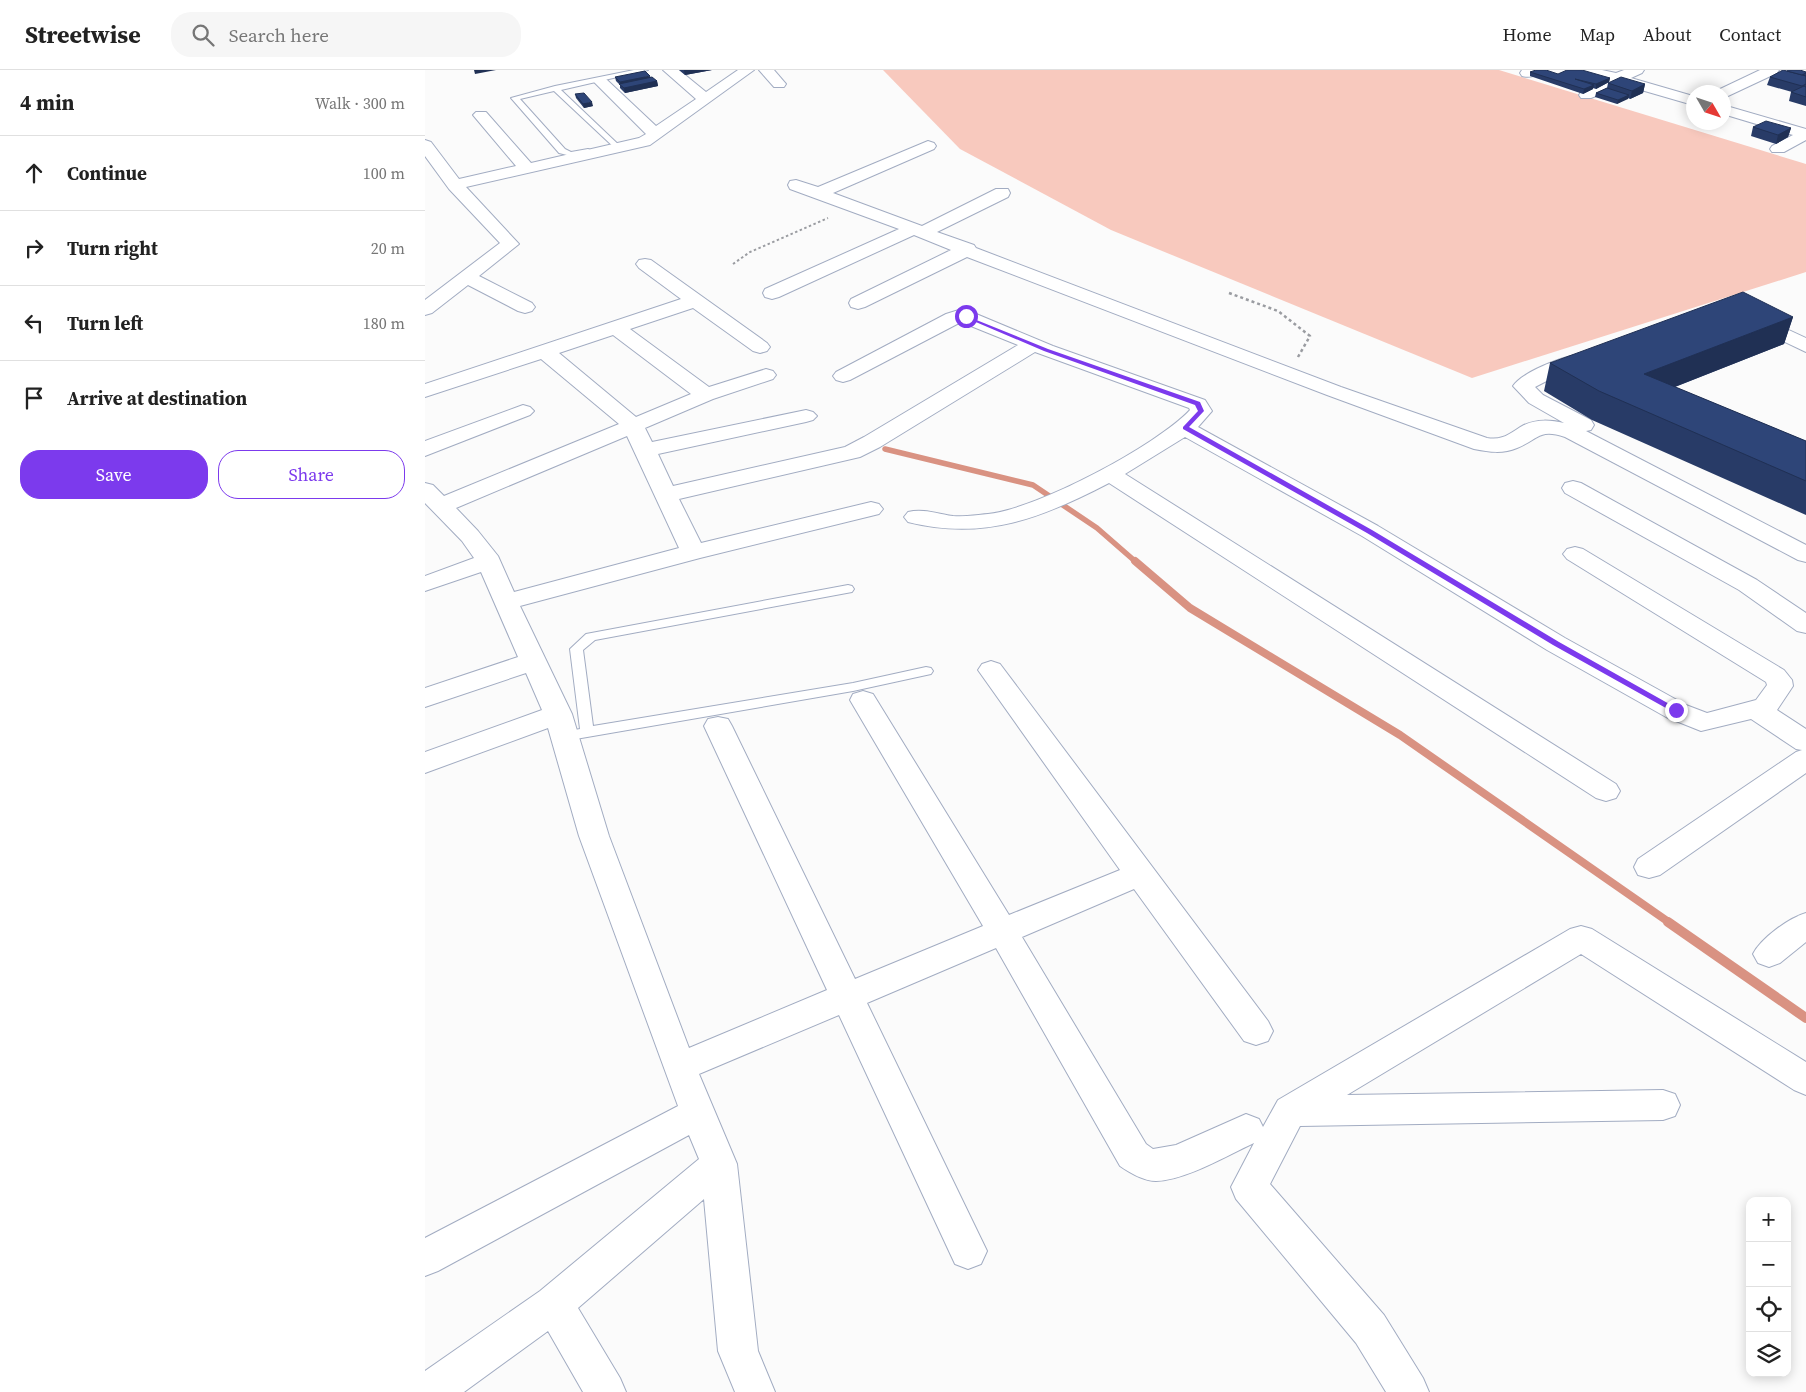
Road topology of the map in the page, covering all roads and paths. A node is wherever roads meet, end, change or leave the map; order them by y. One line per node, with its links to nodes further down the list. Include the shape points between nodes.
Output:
1 (644, 70): 11 (lane)
2 (670, 70): 15 (street)
3 (747, 70): 15 (street)
4 (766, 70): 10 (street)
5 (1585, 70): 8 (street)
6 (1637, 70): 8 (street)
7 (1771, 70): 12 (street)
8 (1620, 79): 13 (street); 14 (street)
9 (601, 82): 19 (street)
10 (779, 84)
11 (555, 88): 22 (lane); 24 (lane, via 516,100 562,151)
12 (1731, 90)
13 (1586, 95)
14 (1686, 98)
15 (705, 99): 19 (street)
16 (1731, 111): 18 (street)
17 (481, 116): 25 (street)
18 (1804, 132): 23 (street)
19 (656, 135): 22 (street, via 644,142)
20 (425, 145): 26 (street)
21 (928, 146): 28 (street)
22 (616, 147): 24 (street)
23 (1778, 149)
24 (584, 154): 25 (street)
25 (527, 169): 26 (street)
26 (455, 184): 35 (street, via 510,244)
27 (796, 185): 28 (street)
28 (819, 193): 30 (street)
29 (1002, 193): 31 (street)
30 (848, 204): 31 (street); 34 (path, via 828,218 750,252)
31 (919, 230): 32 (street); 37 (street)
32 (968, 249): 39 (street); 49 (street)
33 (645, 264): 38 (street)
34 (733, 264)
35 (467, 277): 40 (street); 41 (street)
36 (1229, 293): 49 (path, via 1278,312 1310,336 1303,351)
37 (772, 294)
38 (695, 301): 43 (street); 46 (street)
39 (858, 303)
40 (525, 306)
41 (425, 309)
42 (1737, 313): 45 (street)
43 (615, 327): 47 (street); 53 (street)
44 (1033, 345): 51 (street, via 966,316 958,316); 57 (street, via 1198,404 1201,411); 62 (street, via 852,452)
45 (1806, 346)
46 (760, 347)
47 (544, 351): 52 (street); 56 (street)
48 (1601, 354): 66 (street, via 1548,371 1523,386 1535,399 1557,412 1710,493)
49 (1285, 373): 69 (street, via 1495,447 1510,444 1538,428 1553,427 1576,435)
50 (766, 375): 53 (street)
51 (843, 376)
52 (425, 391)
53 (706, 395): 56 (street)
54 (523, 411): 58 (street)
55 (807, 416): 59 (street)
56 (633, 425): 59 (street); 63 (street)
57 (1185, 428): 60 (street); 80 (street, via 1353,522 1556,644 1676,710 1701,722 1747,710 1755,709)
58 (425, 449)
59 (645, 450): 62 (street)
60 (1110, 474): 65 (street, via 1024,514 961,523); 86 (street)
61 (1573, 488): 74 (street, via 1748,585)
62 (666, 495): 67 (street)
63 (433, 498): 70 (street)
64 (871, 508): 67 (street)
65 (916, 517)
66 (1806, 537)
67 (693, 552): 73 (street)
68 (1575, 554): 80 (street, via 1775,676 1780,686)
69 (1806, 555)
70 (489, 561): 71 (street); 73 (street)
71 (425, 584)
72 (848, 589): 82 (lane, via 591,637 576,650)
73 (506, 602): 75 (street)
74 (1806, 625)
75 (533, 661): 78 (street); 82 (street)
76 (991, 670): 88 (street)
77 (927, 671): 82 (lane, via 853,687)
78 (425, 698)
79 (863, 700): 90 (street)
80 (1761, 713): 83 (street)
81 (718, 726): 92 (street)
82 (570, 727): 85 (street); 94 (street, via 594,836)
83 (1806, 742)
84 (1806, 759): 87 (street)
85 (425, 762)
86 (1605, 791)
87 (1649, 866)
88 (1141, 874): 90 (street); 93 (street)
89 (1806, 925): 91 (street)
90 (1003, 932): 92 (street); 99 (street, via 1133,1155 1156,1166 1171,1163)
91 (1769, 954)
92 (846, 996): 94 (street); 101 (street)
93 (1257, 1031)
94 (679, 1066): 98 (street)
95 (1806, 1080): 97 (street, via 1581,938)
96 (1663, 1105): 97 (street)
97 (1290, 1111): 107 (street, via 1249,1187 1370,1329)
98 (698, 1113): 100 (street); 102 (street)
99 (1246, 1130)
100 (719, 1164): 103 (street); 106 (street, via 738,1351)
101 (968, 1251)
102 (425, 1258)
103 (554, 1304): 104 (street); 105 (street)
104 (430, 1392)
105 (606, 1392)
106 (755, 1392)
107 (1409, 1392)

